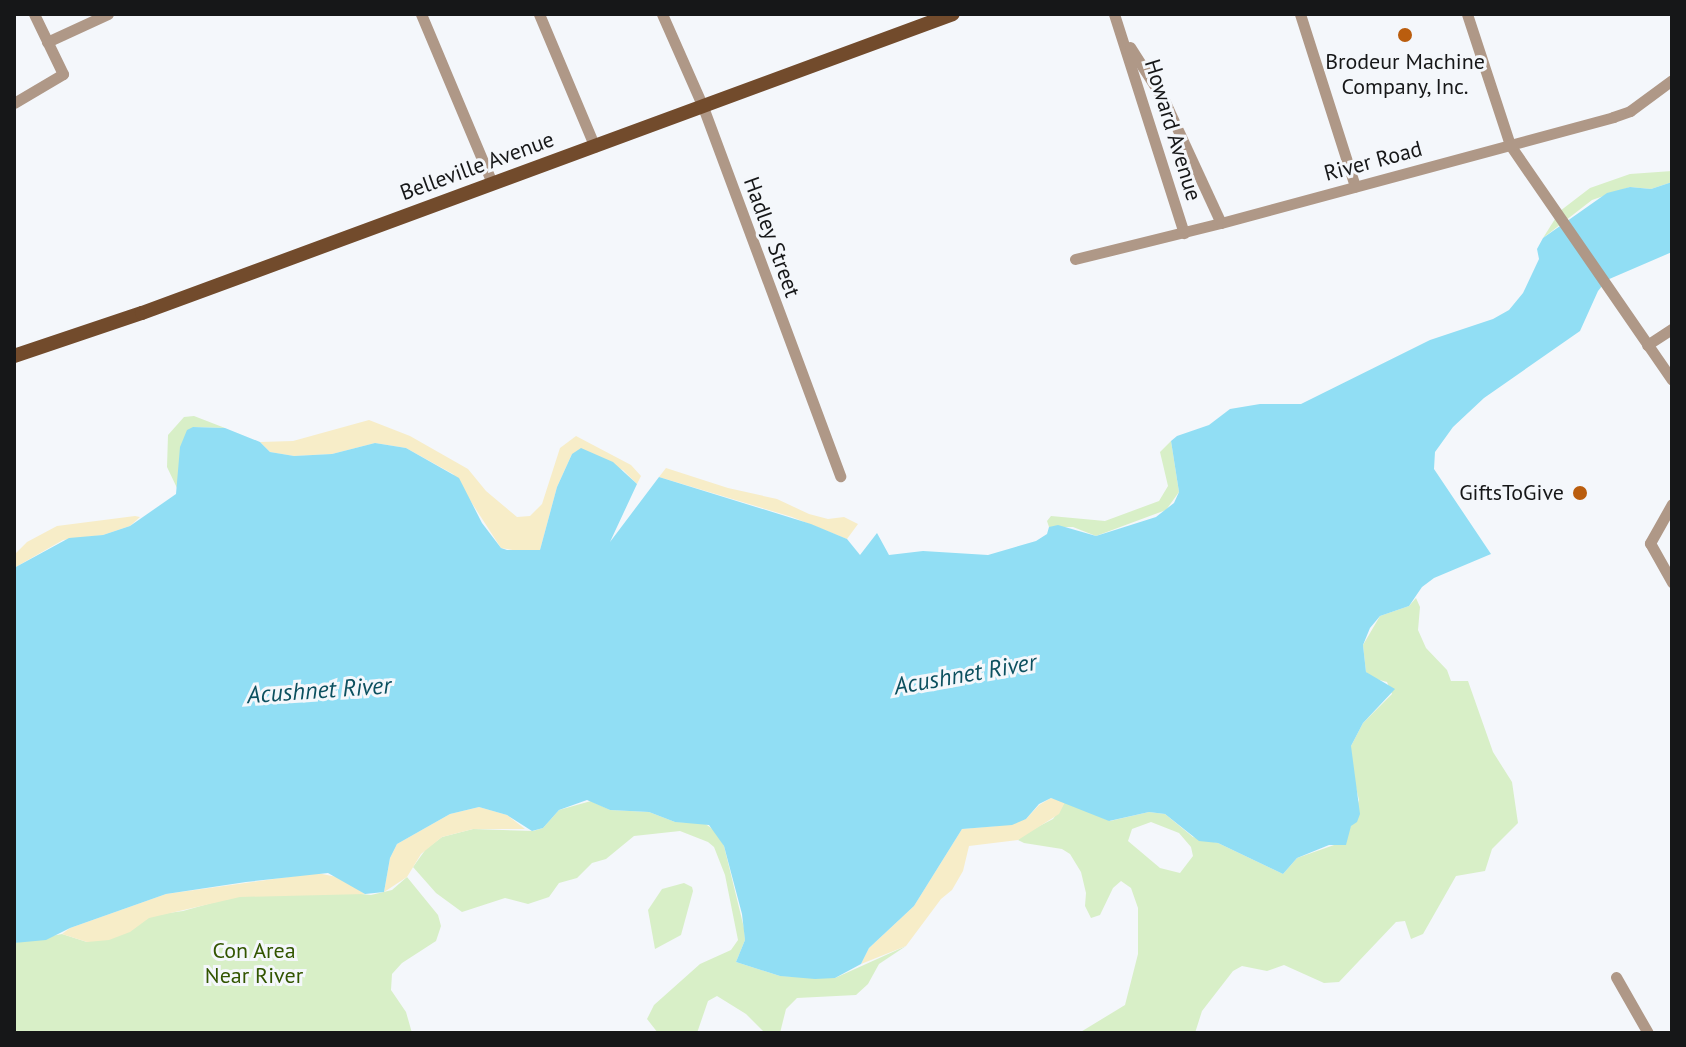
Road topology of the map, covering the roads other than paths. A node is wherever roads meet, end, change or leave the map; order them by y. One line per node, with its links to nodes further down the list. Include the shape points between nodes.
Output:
1 (34, 14): 11 (street)
2 (108, 14): 11 (street)
3 (421, 14): 17 (street)
4 (539, 14): 16 (street)
5 (662, 14): 14 (street, Hadley Street)
6 (953, 14): 14 (main road, Belleville Avenue)
7 (1114, 14): 10 (street, Howard Avenue)
8 (1300, 14): 18 (street)
9 (1467, 14): 15 (street)
10 (1124, 38): 19 (street, Howard Avenue, via 1165,102); 20 (street, Howard Avenue)
11 (47, 42): 13 (street, via 63,74)
12 (1672, 80): 15 (street, River Road, via 1622,115)
13 (14, 103)
14 (703, 107): 16 (main road, Belleville Avenue); 26 (street, Hadley Street)
15 (1510, 145): 18 (street, River Road); 23 (street)
16 (595, 147): 17 (main road, Belleville Avenue)
17 (492, 183): 24 (main road, Belleville Avenue)
18 (1355, 186): 19 (street, River Road)
19 (1221, 223): 20 (street, River Road)
20 (1184, 233): 21 (street, River Road)
21 (1075, 259)
22 (1672, 329): 23 (street)
23 (1647, 345): 25 (street)
24 (14, 356)
25 (1672, 380)
26 (840, 476)
27 (1672, 504): 28 (street, via 1650,546)
28 (1672, 582)
29 (1616, 977): 30 (street)
30 (1648, 1033)

